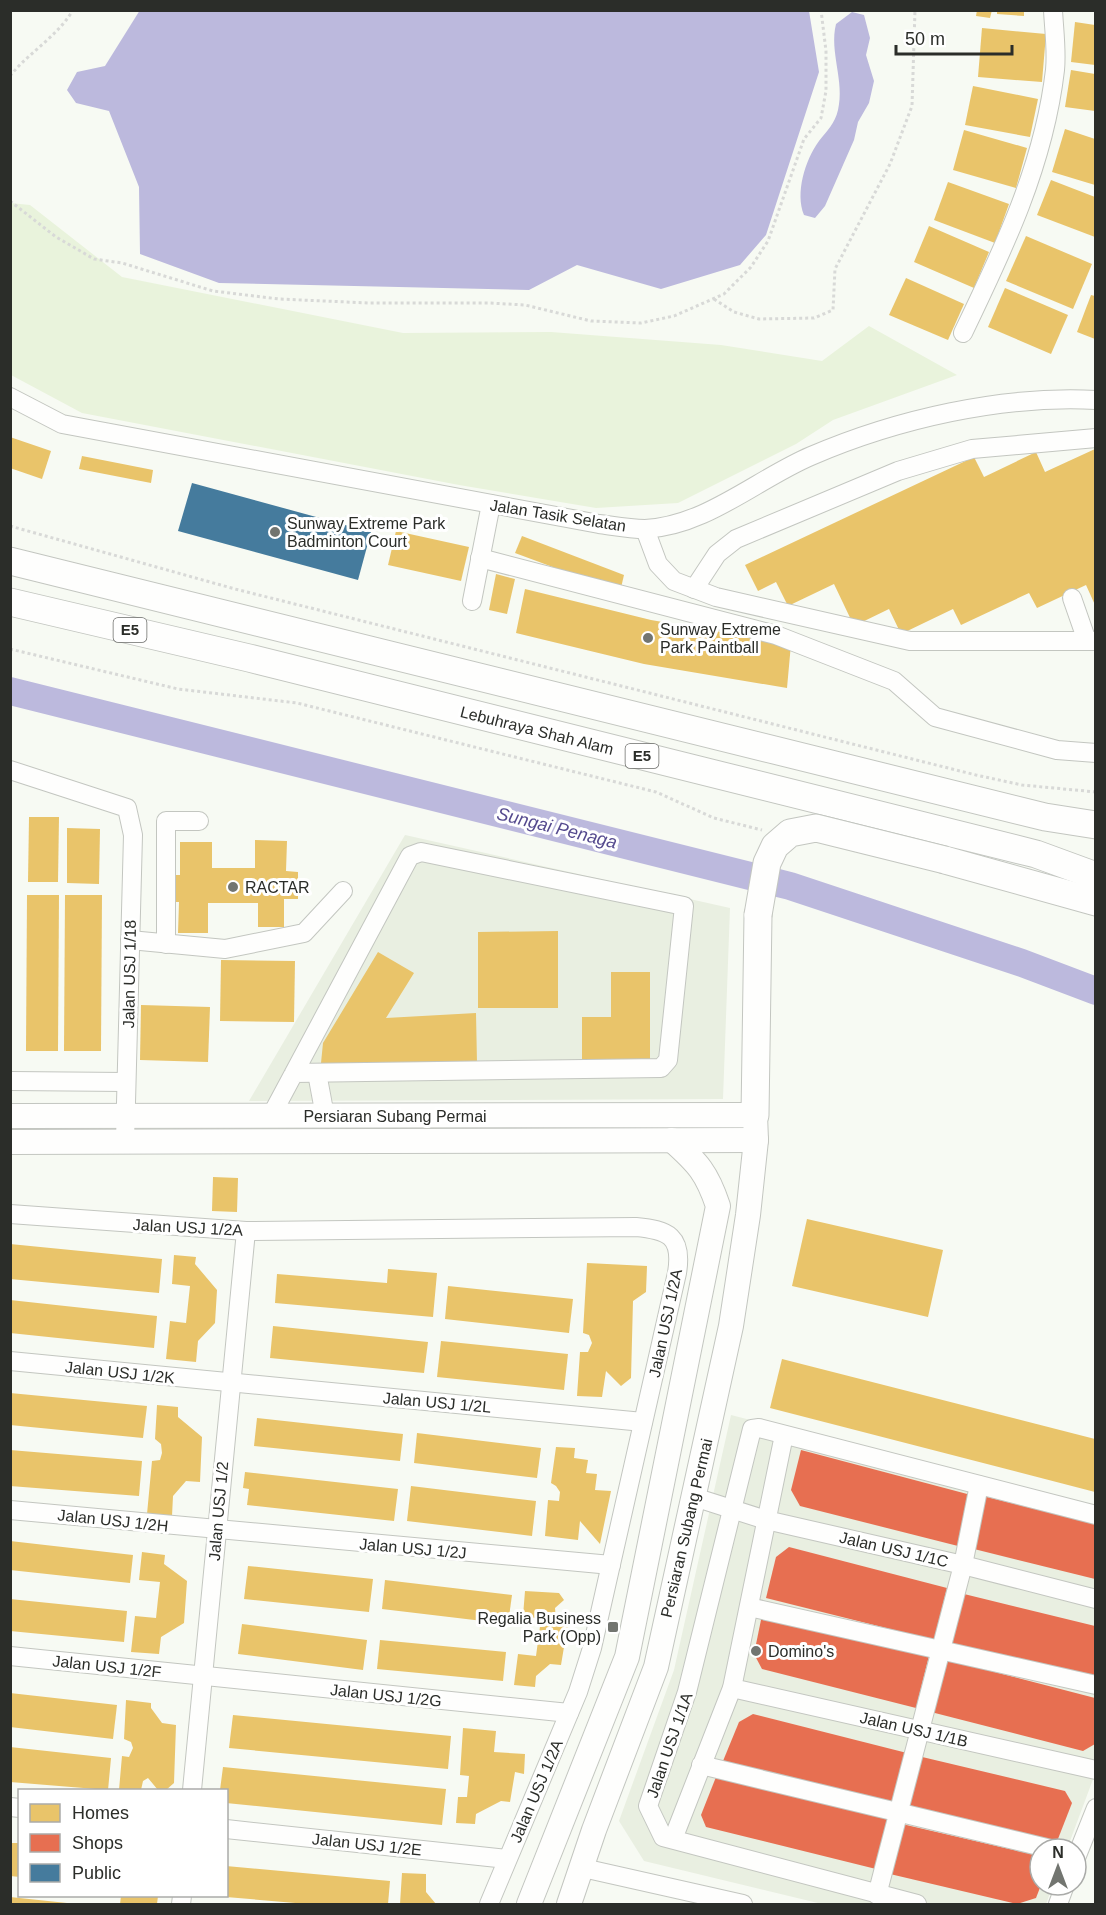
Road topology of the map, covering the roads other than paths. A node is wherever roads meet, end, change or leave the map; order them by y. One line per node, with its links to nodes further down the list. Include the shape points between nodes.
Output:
1 (1053, 10): 2 (street, via 1055,68 1044,138 1015,224)
2 (963, 333)
3 (10, 397): 6 (street, Jalan Tasik Selatan, via 62,424)
4 (1095, 400): 7 (street, Jalan Tasik Selatan, via 1054,398 921,417 810,456 688,520)
5 (1095, 438): 10 (street, via 972,449 898,471 736,539 717,554)
6 (491, 504): 7 (street, Jalan Tasik Selatan); 8 (street)
7 (645, 529): 10 (street, via 658,564 674,581)
8 (480, 558): 12 (street); 17 (street, via 776,635 894,681 934,717 1057,750)
9 (10, 561): 20 (highway, E5, via 982,802)
10 (694, 589): 15 (street, via 909,641)
11 (1072, 598): 15 (street)
12 (472, 601)
13 (10, 602): 16 (highway, Lebuhraya Shah Alam / E5)
14 (10, 620): 16 (highway)
15 (1091, 641)
16 (249, 658): 21 (highway, Lebuhraya Shah Alam / E5)
17 (1095, 753)
18 (10, 770): 26 (street, Jalan USJ 1/18, via 127,808 133,835)
19 (199, 821): 27 (street, via 166,822)
20 (1094, 825)
21 (1036, 854): 22 (highway); 23 (highway, Lebuhraya Shah Alam / E5)
22 (1095, 865)
23 (1095, 876)
24 (343, 891): 27 (street, via 304,933 225,949)
25 (1095, 902): 36 (highway, bridge, via 816,828 790,833 775,846 767,863 758,915)
26 (130, 940): 27 (street); 31 (street, Jalan USJ 1/18)
27 (166, 944)
28 (294, 1073): 29 (street); 29 (street, via 415,853 684,906 668,1060 661,1068); 34 (street)
29 (317, 1073): 35 (street)
30 (10, 1082): 31 (street)
31 (126, 1082): 33 (street, Jalan USJ 1/18)
32 (10, 1116): 33 (main road, Persiaran Subang Permai)
33 (126, 1116): 34 (main road, Persiaran Subang Permai); 38 (street, Jalan USJ 1/18)
34 (271, 1116): 35 (main road, Persiaran Subang Permai)
35 (325, 1116): 36 (main road, Persiaran Subang Permai)
36 (756, 1128): 37 (main road, Persiaran Subang Permai); 47 (main road, Persiaran Subang Permai, via 731,1326)
37 (672, 1140): 38 (main road, Persiaran Subang Permai); 67 (main road, Persiaran Subang Permai, via 698,1163 718,1206 627,1657)
38 (125, 1141): 39 (main road, Persiaran Subang Permai)
39 (10, 1142)
40 (10, 1214): 41 (street, Jalan USJ 1/2A)
41 (246, 1231): 43 (street, Jalan USJ 1/2); 44 (street, Jalan USJ 1/2A, via 659,1229 677,1245 679,1258)
42 (10, 1361): 43 (street, Jalan USJ 1/2K)
43 (230, 1383): 44 (street, Jalan USJ 1/2L); 52 (street, Jalan USJ 1/2)
44 (643, 1422): 54 (street, Jalan USJ 1/2A)
45 (784, 1435): 46 (street); 49 (street, Jalan USJ 1/1A, via 752,1429); 51 (street)
46 (979, 1485): 50 (street); 53 (street)
47 (694, 1497): 49 (street, Jalan USJ 1/1C); 75 (main road, Persiaran Subang Permai, via 656,1667)
48 (10, 1510): 52 (street, Jalan USJ 1/2H)
49 (732, 1510): 51 (street, Jalan USJ 1/1C); 72 (street, Jalan USJ 1/1A, via 687,1692 649,1800 659,1834)
50 (1095, 1515)
51 (766, 1520): 53 (street, Jalan USJ 1/1C); 56 (street)
52 (216, 1530): 54 (street, Jalan USJ 1/2J); 59 (street, Jalan USJ 1/2)
53 (963, 1565): 55 (street, Jalan USJ 1/1C); 57 (street)
54 (611, 1566): 62 (street, Jalan USJ 1/2A, via 592,1648)
55 (1095, 1599)
56 (749, 1607): 57 (street); 61 (street)
57 (939, 1650): 60 (street); 63 (street)
58 (10, 1656): 59 (street, Jalan USJ 1/2F)
59 (203, 1676): 62 (street, Jalan USJ 1/2G); 66 (street, Jalan USJ 1/2)
60 (1095, 1685)
61 (732, 1688): 63 (street, Jalan USJ 1/1B); 64 (street)
62 (569, 1713): 74 (street, Jalan USJ 1/2A)
63 (919, 1731): 65 (street, Jalan USJ 1/1B); 68 (street)
64 (701, 1766): 68 (street); 72 (street)
65 (1095, 1770)
66 (192, 1789)
67 (574, 1792): 75 (main road, via 569,1846 571,1855); 77 (main road, Persiaran Subang Permai)
68 (898, 1813): 73 (street); 76 (street)
69 (1094, 1815): 71 (street)
70 (228, 1829): 74 (street, Jalan USJ 1/2E)
71 (1084, 1837)
72 (672, 1839): 76 (street)
73 (1028, 1844)
74 (507, 1858): 78 (street, Jalan USJ 1/2A)
75 (583, 1868): 77 (main road, via 563,1870); 79 (main road, Persiaran Subang Permai); 80 (street)
76 (878, 1894): 81 (street)
77 (531, 1899)
78 (489, 1905)
79 (569, 1905)
80 (743, 1905)
81 (917, 1905)

